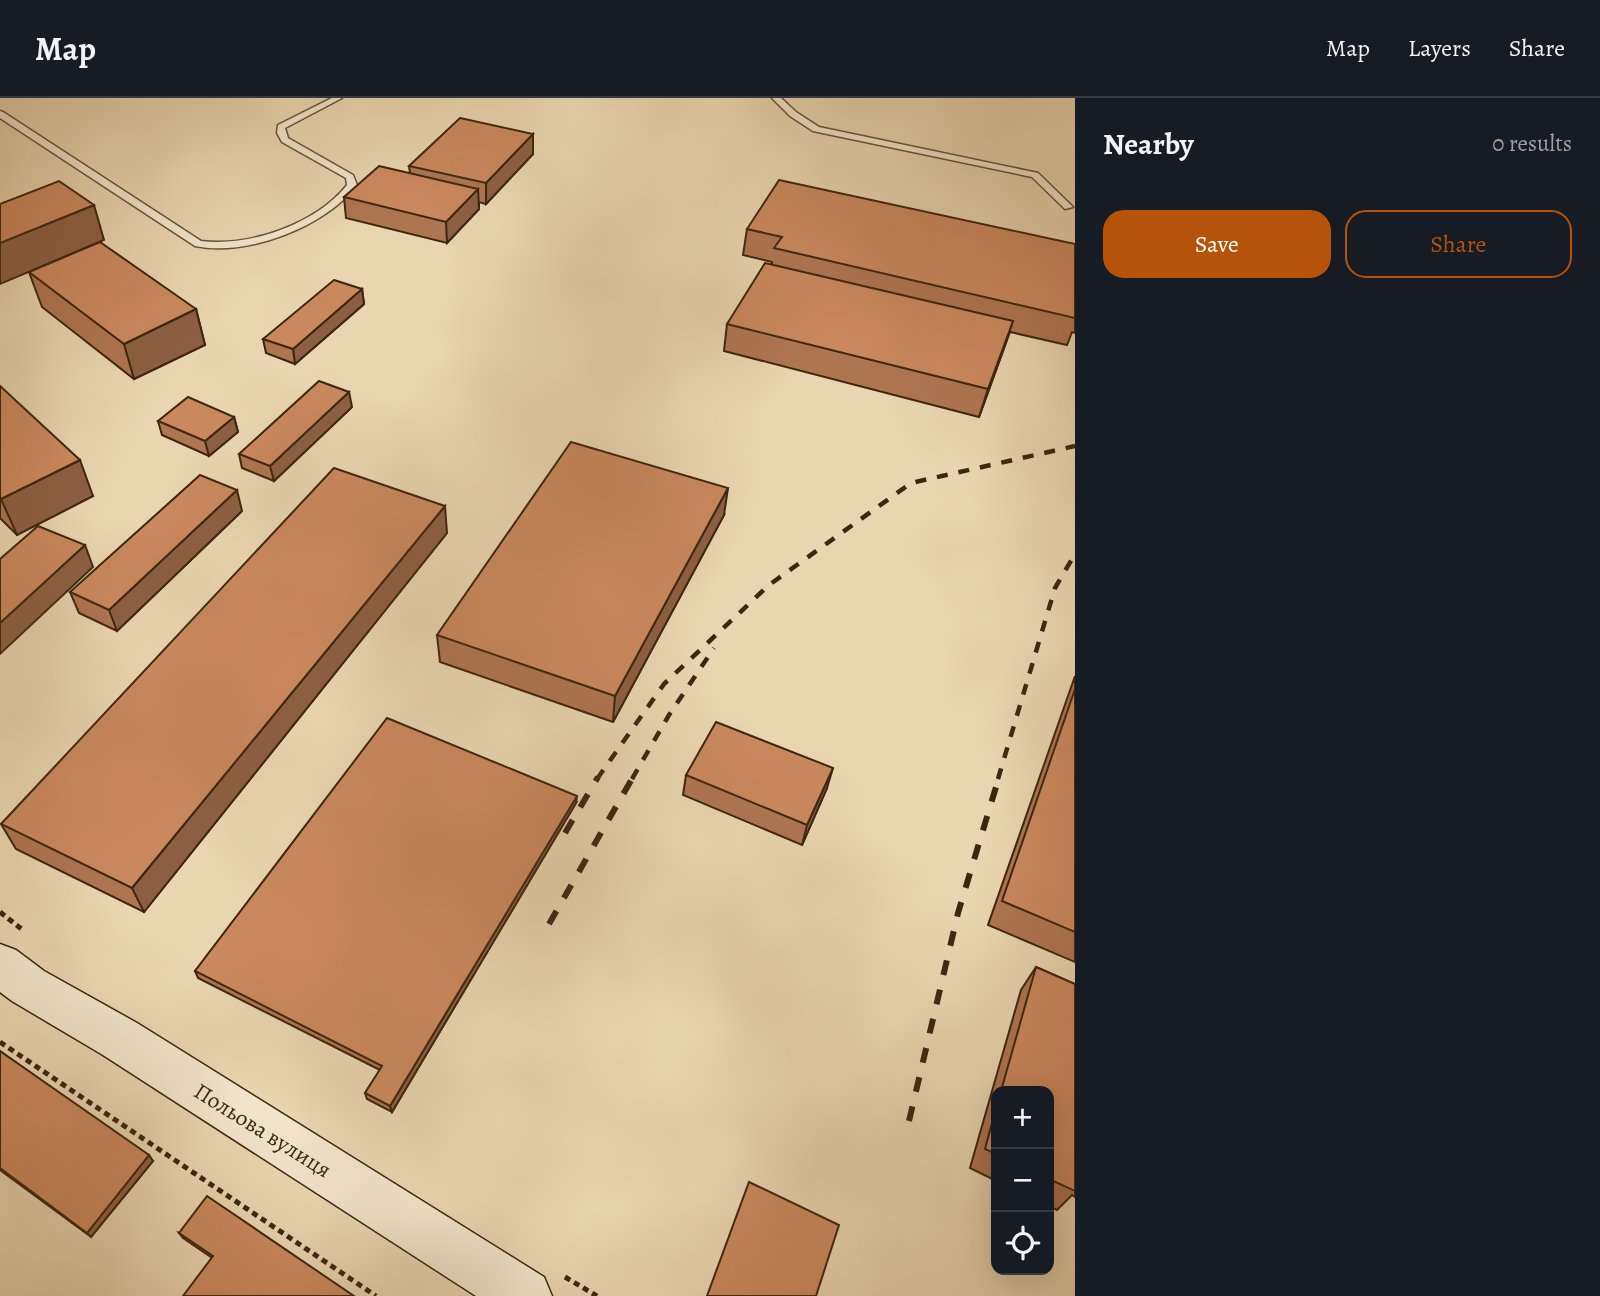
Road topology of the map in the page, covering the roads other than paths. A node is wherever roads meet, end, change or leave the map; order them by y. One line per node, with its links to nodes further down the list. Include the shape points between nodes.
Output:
1 (338, 98): 3 (lane, via 289,121 281,133 285,140 350,177 352,185 335,204 309,220 261,238 211,247 198,243)
2 (776, 98): 4 (lane, via 816,129 1035,175)
3 (0, 114)
4 (1068, 207)
5 (0, 965): 6 (main road, Польова вулиця)
6 (525, 1296)

